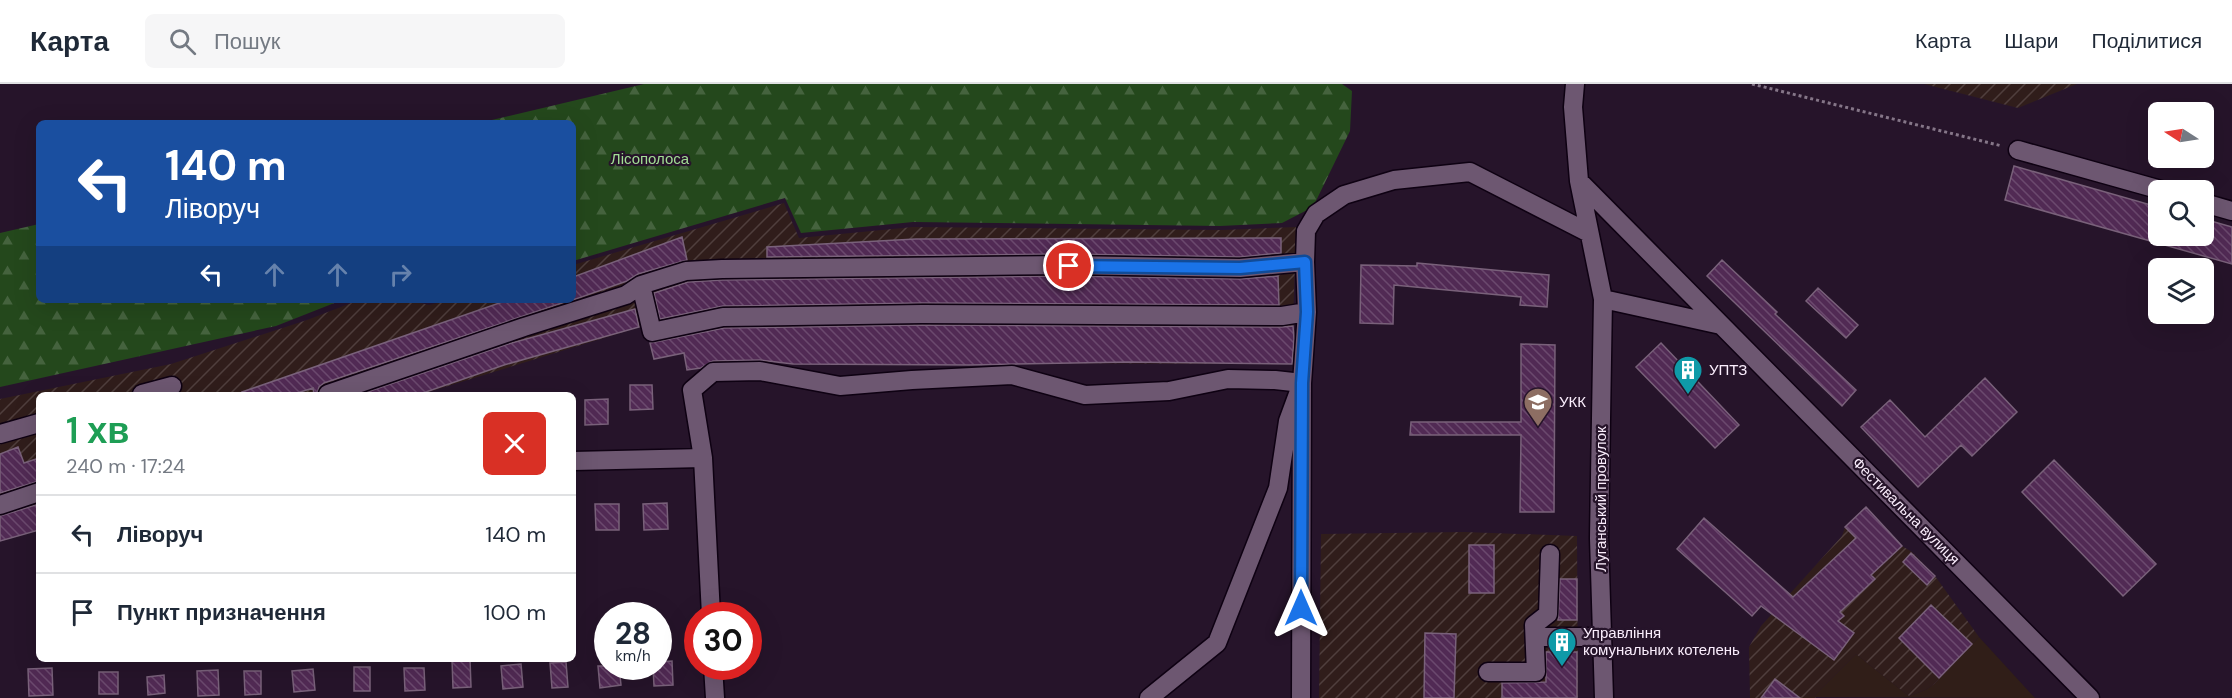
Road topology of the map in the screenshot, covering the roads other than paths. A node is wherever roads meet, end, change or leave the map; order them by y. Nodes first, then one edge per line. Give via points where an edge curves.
1 (1575, 84) edge
2 (2018, 150) road end
3 (1579, 181) junction
4 (2148, 186) edge
5 (2214, 206) edge
6 (2232, 211) edge
7 (1589, 233) junction
8 (1305, 262) junction
9 (641, 285) junction
10 (1602, 299) junction
11 (1307, 312) junction
12 (1722, 325) junction
13 (1302, 383) junction
14 (172, 386) dead end
15 (150, 392) edge
16 (334, 392) edge
17 (36, 424) edge
18 (0, 434) edge
19 (703, 458) junction
20 (576, 460) edge
21 (36, 493) edge
22 (0, 505) edge
23 (1550, 554) dead end
24 (710, 602) edge
25 (1535, 637) junction
26 (1602, 637) junction
27 (1488, 672) dead end
28 (714, 680) edge
29 (715, 698) edge
30 (1149, 698) edge
31 (1301, 698) edge
32 (1604, 698) edge
33 (2090, 698) edge

1 - 3 street
2 - 4 street
3 - 7 street
3 - 12 street, Фестивальна вулиця
5 - 6 street
7 - 8 street via 1470,172 1448,174 1394,180 1344,195 1316,214 1306,231
7 - 10 street
8 - 9 street via 1240,268 722,268 686,271
8 - 11 street
9 - 11 street via 652,332 723,317 1281,316
9 - 16 street via 626,295
10 - 12 street
10 - 26 street, Луганський провулок
11 - 13 street
12 - 33 street, Фестивальна вулиця
13 - 19 street via 1228,379 1169,391 1084,395 1012,375 840,386 760,371 713,372 692,390
13 - 30 street via 1288,422 1278,488 1217,643
13 - 31 street
14 - 15 street
17 - 18 street
19 - 20 street
19 - 24 street
21 - 22 street
23 - 25 street via 1548,614 1534,625
25 - 26 street
25 - 27 street via 1536,672
26 - 32 street, Луганський провулок
28 - 29 street

